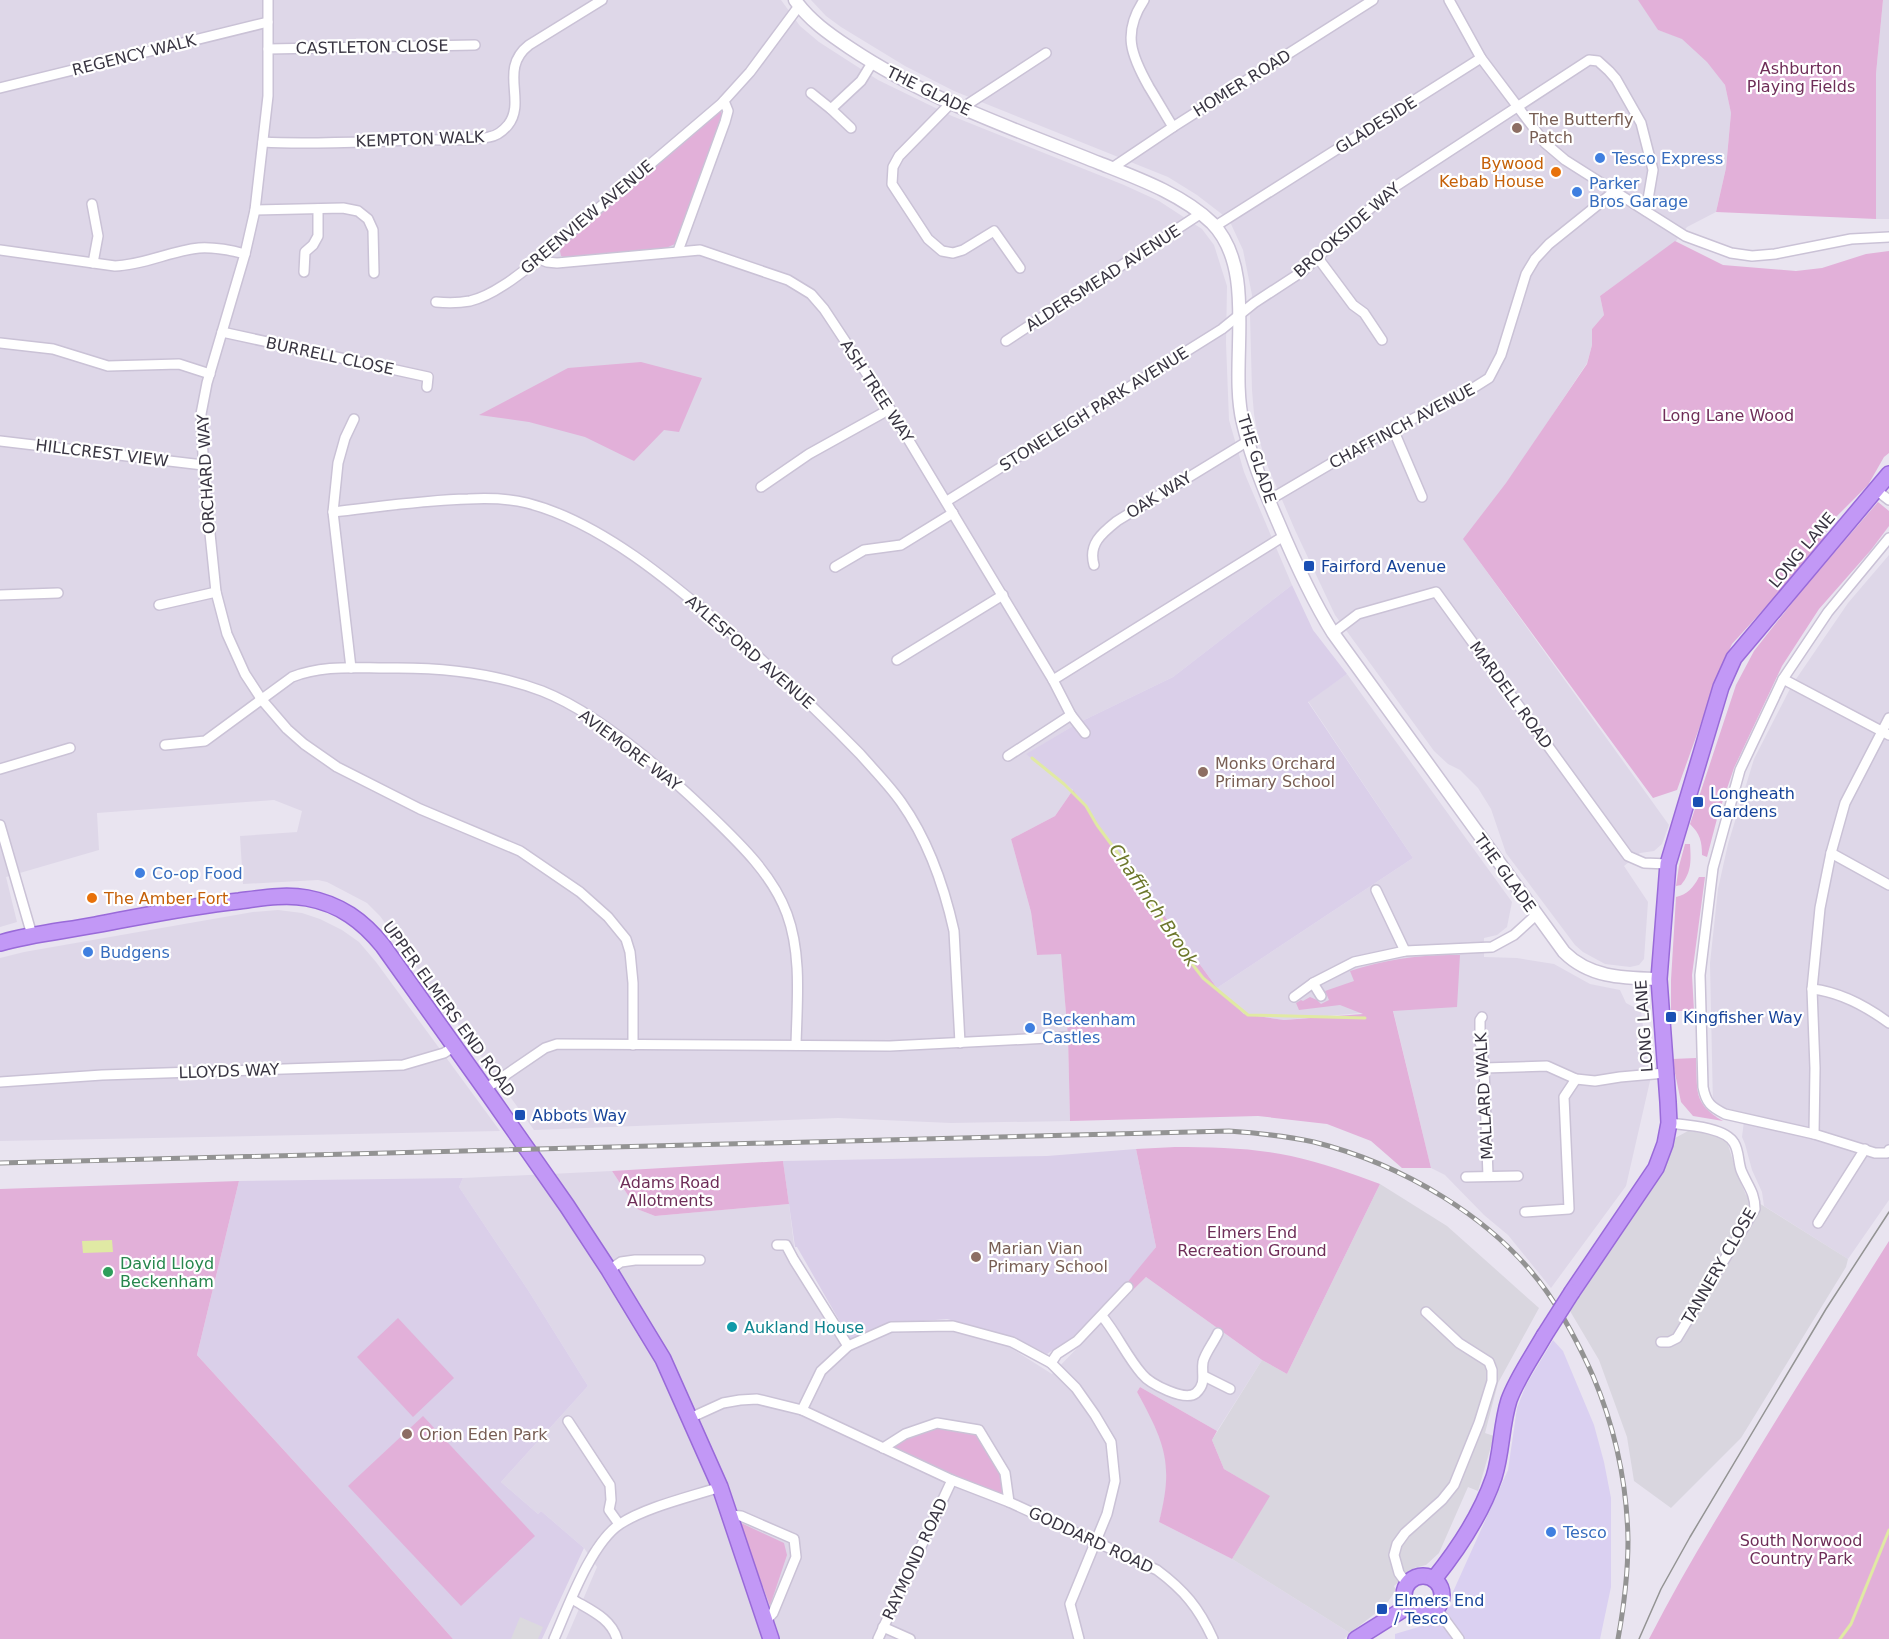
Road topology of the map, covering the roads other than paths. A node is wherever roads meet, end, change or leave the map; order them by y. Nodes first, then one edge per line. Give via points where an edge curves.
1 (268, 0) edge
2 (602, 0) edge
3 (1144, 0) edge
4 (1373, 0) edge
5 (1449, 0) edge
6 (797, 3) edge
7 (268, 22) junction
8 (475, 45) dead end
9 (268, 49) junction
10 (1046, 53) dead end
11 (1481, 58) junction
12 (872, 63) junction
13 (0, 88) edge
14 (812, 93) dead end
15 (724, 101) junction
16 (957, 106) junction
17 (1517, 107) junction
18 (831, 109) junction
19 (1173, 127) junction
20 (851, 128) dead end
21 (263, 142) junction
22 (1112, 168) junction
23 (1615, 191) junction
24 (92, 204) dead end
25 (318, 209) junction
26 (255, 210) junction
27 (1646, 211) junction
28 (1200, 214) junction
29 (1215, 227) junction
30 (1889, 237) edge
31 (0, 250) edge
32 (678, 251) junction
33 (245, 254) junction
34 (1318, 258) junction
35 (539, 259) junction
36 (93, 263) junction
37 (1020, 268) dead end
38 (304, 272) dead end
39 (374, 273) dead end
40 (436, 302) dead end
41 (1239, 315) junction
42 (222, 332) junction
43 (1382, 340) dead end
44 (1006, 341) dead end
45 (0, 343) edge
46 (210, 374) junction
47 (427, 387) dead end
48 (890, 409) junction
49 (354, 419) dead end
50 (1393, 429) junction
51 (0, 441) edge
52 (1248, 441) junction
53 (203, 465) junction
54 (1889, 474) edge
55 (761, 487) dead end
56 (1876, 490) junction
57 (1422, 497) dead end
58 (1269, 500) junction
59 (1889, 500) edge
60 (947, 501) junction
61 (333, 512) junction
62 (953, 513) junction
63 (1284, 536) junction
64 (1889, 538) edge
65 (1094, 565) dead end
66 (835, 567) dead end
67 (216, 592) junction
68 (58, 593) dead end
69 (0, 595) edge
70 (1003, 595) junction
71 (159, 605) dead end
72 (1333, 633) junction
73 (897, 660) dead end
74 (351, 668) junction
75 (1782, 679) junction
76 (1053, 680) junction
77 (262, 700) junction
78 (1071, 715) junction
79 (1889, 718) edge
80 (1885, 733) edge
81 (1085, 734) dead end
82 (165, 746) dead end
83 (70, 748) dead end
84 (1008, 756) dead end
85 (0, 769) edge
86 (0, 825) edge
87 (1831, 853) junction
88 (1668, 864) junction
89 (1889, 885) edge
90 (1376, 890) dead end
91 (1536, 915) junction
92 (32, 935) junction
93 (0, 943) edge
94 (1405, 951) junction
95 (1659, 979) junction
96 (1313, 984) junction
97 (1812, 989) junction
98 (1321, 996) dead end
99 (1294, 997) dead end
100 (1482, 1017) dead end
101 (1889, 1023) edge
102 (1068, 1037) dead end
103 (960, 1043) junction
104 (633, 1045) junction
105 (796, 1045) junction
106 (455, 1046) junction
107 (1484, 1068) junction
108 (1665, 1073) junction
109 (1576, 1079) junction
110 (0, 1082) edge
111 (485, 1089) junction
112 (1669, 1123) junction
113 (1814, 1134) junction
114 (1865, 1149) junction
115 (1889, 1150) edge
116 (1488, 1176) junction
117 (1518, 1176) dead end
118 (1466, 1177) dead end
119 (1525, 1212) dead end
120 (1818, 1223) dead end
121 (777, 1245) dead end
122 (700, 1260) dead end
123 (609, 1269) junction
124 (1128, 1287) dead end
125 (1426, 1312) dead end
126 (1102, 1316) junction
127 (1218, 1333) dead end
128 (1661, 1342) dead end
129 (848, 1346) junction
130 (1051, 1363) junction
131 (1204, 1376) junction
132 (1230, 1389) dead end
133 (802, 1410) junction
134 (690, 1418) junction
135 (567, 1421) dead end
136 (883, 1448) junction
137 (952, 1480) junction
138 (720, 1487) junction
139 (1009, 1502) junction
140 (730, 1515) junction
141 (619, 1524) junction
142 (1095, 1542) junction
143 (1434, 1579) junction
144 (1407, 1584) junction
145 (572, 1599) junction
146 (1407, 1607) junction
147 (1437, 1609) junction
148 (765, 1622) junction
149 (883, 1627) junction
150 (554, 1639) edge
151 (617, 1639) edge
152 (771, 1639) edge
153 (878, 1639) edge
154 (910, 1639) edge
155 (1078, 1639) edge
156 (1213, 1639) edge
157 (1356, 1639) edge
158 (1459, 1639) edge

1 - 7 street, ORCHARD WAY
2 - 21 street, KEMPTON WALK via 520,53 513,71 513,117 496,135
3 - 19 street via 1131,31 1131,50
4 - 19 street, HOMER ROAD
5 - 11 street
6 - 12 street, THE GLADE via 823,30
6 - 15 street, GREENVIEW AVENUE via 745,78
7 - 9 street, ORCHARD WAY
7 - 13 street, REGENCY WALK
8 - 9 street, CASTLETON CLOSE
9 - 21 street, ORCHARD WAY
10 - 16 street
11 - 17 street
11 - 29 street, GLADESIDE
12 - 16 street, THE GLADE
12 - 18 street via 861,81
14 - 18 street
15 - 32 street via 728,111 725,122
15 - 35 street, GREENVIEW AVENUE
16 - 22 street, THE GLADE
16 - 37 street via 896,160 893,187 939,249 958,252 994,231
17 - 23 street via 1557,154
17 - 27 street, BROOKSIDE WAY via 1589,60 1604,65 1641,123 1653,170
17 - 34 street, BROOKSIDE WAY via 1389,190
18 - 20 street
19 - 22 street, HOMER ROAD
21 - 26 street, ORCHARD WAY
22 - 28 street, THE GLADE
23 - 27 street
23 - 50 street, CHAFFINCH AVENUE via 1534,259 1501,356 1489,378
24 - 36 street via 98,236
25 - 26 street
25 - 38 street via 318,236 304,252
25 - 39 street via 351,209 368,219 374,236
26 - 33 street, ORCHARD WAY
27 - 30 street via 1693,240 1745,256
28 - 29 street, THE GLADE
28 - 44 street, ALDERSMEAD AVENUE
29 - 41 street, THE GLADE via 1235,271
31 - 36 street
32 - 35 street, ASH TREE WAY via 557,263
32 - 48 street, ASH TREE WAY via 706,251 806,290 824,309
33 - 36 street via 197,249 130,265
33 - 42 street, ORCHARD WAY
34 - 41 street, BROOKSIDE WAY
34 - 43 street
35 - 40 street, GREENVIEW AVENUE via 479,298
41 - 52 street, THE GLADE via 1240,400
41 - 60 street, STONELEIGH PARK AVENUE
42 - 46 street, ORCHARD WAY
42 - 47 street, BURRELL CLOSE via 428,377
45 - 46 street via 53,349 108,366 179,364
46 - 53 street, ORCHARD WAY via 201,414
48 - 55 street via 809,453
48 - 60 street, ASH TREE WAY
49 - 61 street via 338,463
50 - 57 street
50 - 58 street, CHAFFINCH AVENUE
51 - 53 street, HILLCREST VIEW
52 - 58 street, THE GLADE
52 - 65 street, OAK WAY via 1117,521 1100,535 1092,553
53 - 67 street, ORCHARD WAY
54 - 56 main road, LONG LANE
56 - 59 street
56 - 88 main road, LONG LANE via 1734,658 1721,687
58 - 63 street, THE GLADE
60 - 62 street, ASH TREE WAY
61 - 74 street
61 - 103 street, AYLESFORD AVENUE via 452,499 529,503 593,531 692,599 805,697 881,778 915,824 931,858 952,923
62 - 66 street via 901,545 864,550
62 - 70 street, ASH TREE WAY
63 - 72 street, THE GLADE via 1314,603
63 - 76 street
64 - 75 street via 1828,612
67 - 71 street
67 - 77 street, ORCHARD WAY via 235,654
68 - 69 street
70 - 73 street
70 - 76 street, ASH TREE WAY
72 - 88 street, MARDELL ROAD via 1358,614 1436,592 1628,856 1644,863
72 - 91 street, THE GLADE
74 - 77 street, AVIEMORE WAY via 306,672
74 - 105 street, AVIEMORE WAY via 442,669 531,687 585,714 643,756 729,833 777,893 787,913 797,967
75 - 80 street
75 - 113 street via 1740,770 1713,868 1700,975 1703,1087 1705,1100 1725,1114
76 - 78 street, ASH TREE WAY
77 - 82 street, AVIEMORE WAY via 205,741
77 - 104 street, ORCHARD WAY via 292,734 328,761 420,809 513,847 588,899 628,945 632,961
78 - 81 street, ASH TREE WAY
78 - 84 street
79 - 80 street
80 - 87 street via 1845,803
83 - 85 street
86 - 92 street
87 - 89 street
87 - 97 street via 1820,910
88 - 95 main road, LONG LANE
90 - 94 street
91 - 94 street via 1514,935 1492,947
91 - 95 street, THE GLADE via 1564,952 1581,966 1601,974
92 - 93 main road, UPPER ELMERS END ROAD
92 - 106 main road, UPPER ELMERS END ROAD via 230,902 284,896 314,900 342,909 365,925
94 - 96 street via 1354,962
95 - 108 main road, LONG LANE
96 - 98 street
96 - 99 street
97 - 101 street via 1829,991 1873,1011
97 - 113 street
100 - 107 street, MALLARD WALK via 1480,1043
102 - 103 street
103 - 105 street
104 - 105 street
104 - 111 street via 551,1046
106 - 110 street, LLOYDS WAY via 403,1065
106 - 111 main road, UPPER ELMERS END ROAD
107 - 109 street via 1547,1066
107 - 116 street, MALLARD WALK
108 - 109 street via 1595,1081
108 - 112 main road, LONG LANE
109 - 119 street via 1564,1097 1569,1209
111 - 123 main road, UPPER ELMERS END ROAD
112 - 128 street, TANNERY CLOSE via 1700,1127 1725,1134 1734,1141 1741,1169 1755,1197 1755,1209 1677,1338
112 - 143 main road, LONG LANE, bridge via 1656,1168 1523,1371 1509,1400 1494,1476 1482,1506 1456,1552
113 - 114 street
114 - 115 street via 1882,1153
114 - 120 street
116 - 117 street, MALLARD WALK
116 - 118 street, MALLARD WALK
121 - 129 street via 786,1245
122 - 123 street via 635,1260
123 - 134 main road, UPPER ELMERS END ROAD via 663,1359
124 - 126 street
125 - 144 street via 1489,1362 1492,1381 1454,1485 1396,1544 1394,1555
126 - 130 street
126 - 131 street via 1143,1376 1186,1396 1195,1394 1204,1383
127 - 131 street via 1203,1362
129 - 130 street via 891,1327 953,1326 1012,1342
129 - 133 street via 821,1371
130 - 142 street via 1076,1388 1111,1442 1115,1480
131 - 132 street
133 - 134 street, GODDARD ROAD via 757,1399 740,1400
133 - 136 street, GODDARD ROAD
134 - 138 main road, UPPER ELMERS END ROAD
135 - 141 street via 610,1485 609,1510
136 - 137 street, GODDARD ROAD
136 - 139 street, GODDARD ROAD via 905,1434 937,1423 979,1430 1005,1473
137 - 139 street, GODDARD ROAD
137 - 149 street, RAYMOND ROAD
138 - 140 main road, UPPER ELMERS END ROAD
138 - 141 street
139 - 142 street, GODDARD ROAD
140 - 148 main road, UPPER ELMERS END ROAD
140 - 148 street via 794,1539 796,1557 773,1613
141 - 145 street via 595,1550
142 - 155 street via 1070,1604
142 - 156 street, GODDARD ROAD via 1157,1570 1176,1585 1202,1616
143 - 144 main road via 1421,1576
143 - 147 main road via 1443,1592
144 - 146 main road via 1403,1596
145 - 150 street
145 - 151 street via 608,1622
146 - 147 main road via 1422,1615
146 - 157 main road
147 - 158 street
148 - 152 main road, UPPER ELMERS END ROAD
149 - 153 street, RAYMOND ROAD
149 - 154 street

